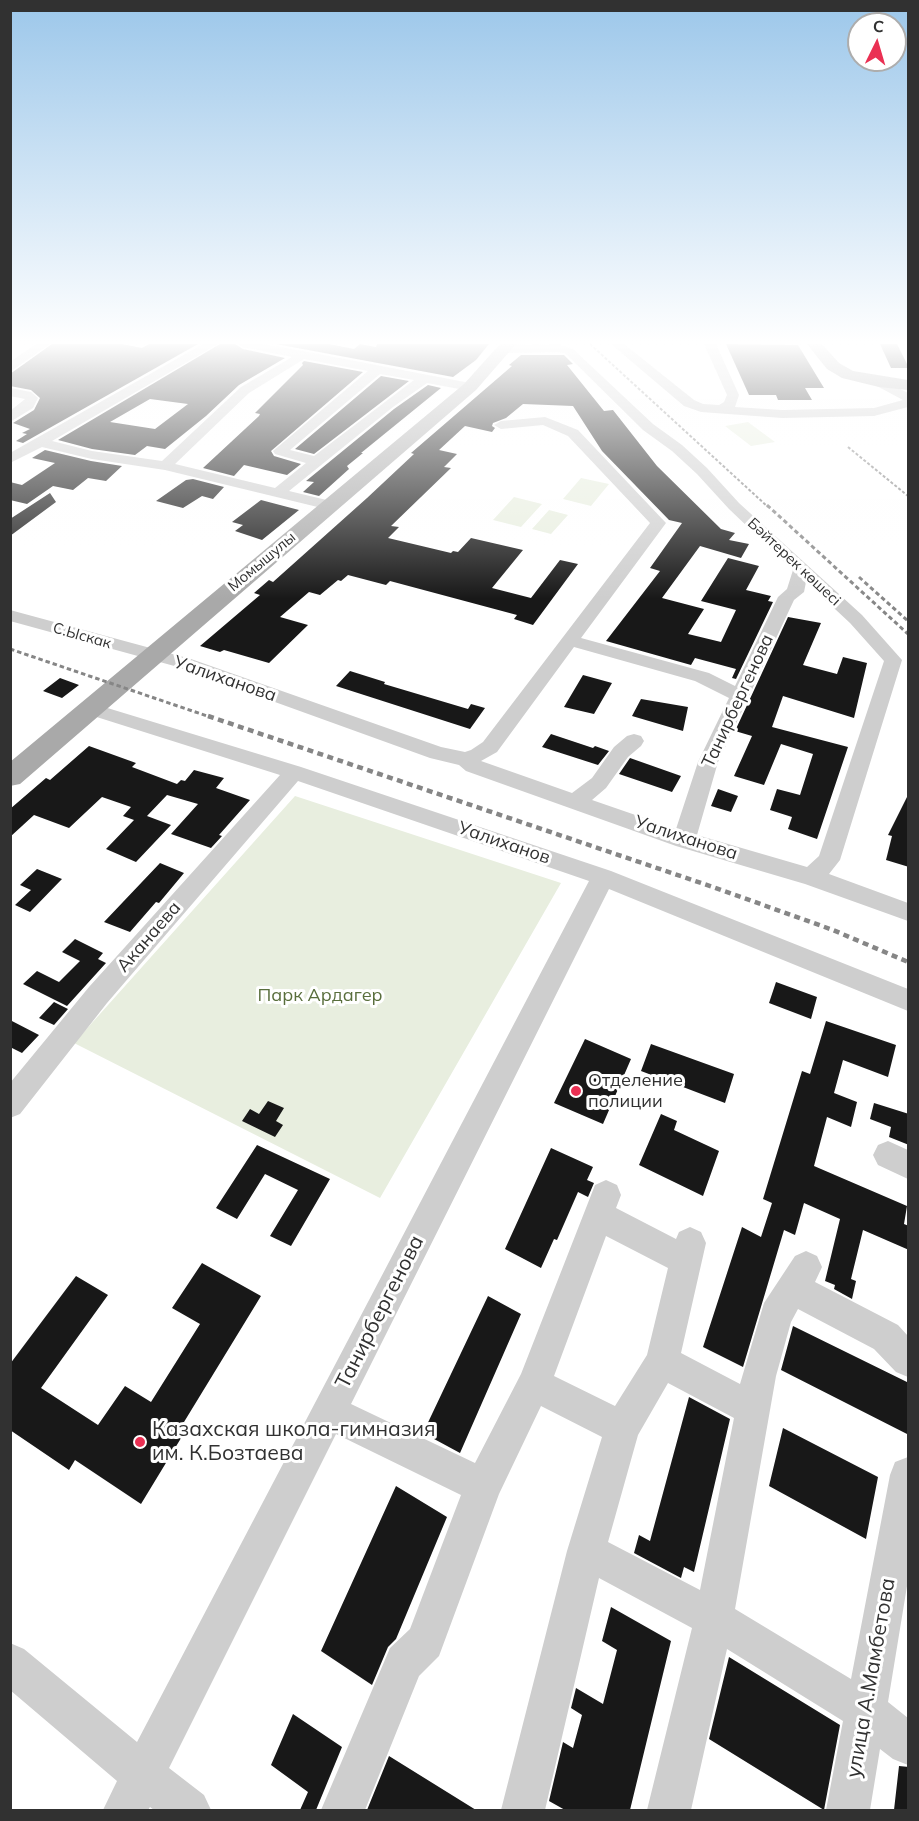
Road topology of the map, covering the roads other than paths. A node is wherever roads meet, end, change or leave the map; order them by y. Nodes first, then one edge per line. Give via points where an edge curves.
1 (62, 429) edge
2 (204, 429) edge
3 (306, 429) edge
4 (357, 429) edge
5 (420, 429) edge
6 (566, 429) edge
7 (651, 429) edge
8 (39, 442) junction
9 (17, 449) edge
10 (10, 459) edge
11 (315, 461) junction
12 (165, 466) junction
13 (276, 494) junction
14 (330, 505) junction
15 (802, 569) junction
16 (795, 592) junction
17 (10, 615) edge
18 (855, 619) junction
19 (572, 640) junction
20 (153, 656) junction
21 (893, 660) junction
22 (909, 672) edge
23 (739, 696) junction
24 (91, 709) junction
25 (634, 741) dead end
26 (466, 759) junction
27 (294, 772) junction
28 (10, 777) edge
29 (576, 801) junction
30 (684, 840) junction
31 (603, 877) junction
32 (811, 877) junction
33 (909, 912) edge
34 (909, 1000) edge
35 (10, 1105) edge
36 (909, 1360) edge
37 (662, 1361) junction
38 (534, 1384) junction
39 (754, 1410) junction
40 (329, 1412) junction
41 (622, 1428) junction
42 (909, 1475) edge
43 (483, 1486) junction
44 (586, 1551) junction
45 (714, 1618) junction
46 (10, 1663) edge
47 (864, 1710) junction
48 (909, 1744) edge
49 (134, 1793) edge
50 (189, 1810) edge
51 (343, 1810) edge
52 (523, 1810) edge
53 (669, 1810) edge
54 (848, 1810) edge

1 - 8 street
2 - 12 street
3 - 11 street via 280,451
4 - 11 street
5 - 14 main road, Момышулы
6 - 19 street via 658,523
7 - 15 street, Бәйтерек көшесі via 677,448
8 - 9 street
8 - 12 street
9 - 10 street
11 - 13 street
12 - 13 street
13 - 14 street
14 - 20 main road, Момышулы
15 - 16 street, Танирбергенова
15 - 18 street, Бәйтерек көшесі
16 - 18 street
16 - 23 street, Танирбергенова via 786,597
17 - 20 street, С.Ыскак
18 - 21 street, Бәйтерек көшесі
19 - 23 street via 702,677
19 - 26 street via 490,747
20 - 24 main road, Момышулы
20 - 26 street, Уалиханова via 184,663 436,753
21 - 22 street
21 - 32 street via 829,860
23 - 30 street, Танирбергенова via 708,762
24 - 27 street, Уалиханов
24 - 28 main road, Момышулы
25 - 29 street via 599,783
26 - 29 street, Уалиханова via 474,766
27 - 31 street, Уалиханов
27 - 35 street, Аканаева via 98,995
29 - 30 street, Уалиханова
30 - 32 street, Уалиханова
31 - 34 street, Уалиханов
31 - 40 street, Танирбергенова
32 - 33 street, Уалиханова
36 - 39 street via 886,1337 799,1278 776,1315
37 - 38 street via 688,1252 602,1205
37 - 39 street
37 - 41 street
38 - 41 street
38 - 43 street
39 - 45 street
40 - 43 street
40 - 49 street, Танирбергенова
41 - 44 street
42 - 47 street, улица А.Мамбетова
43 - 51 street via 425,1642 404,1662
44 - 45 street
44 - 52 street
45 - 47 street
45 - 53 street
46 - 49 street
47 - 48 street
47 - 54 street, улица А.Мамбетова
49 - 50 street

